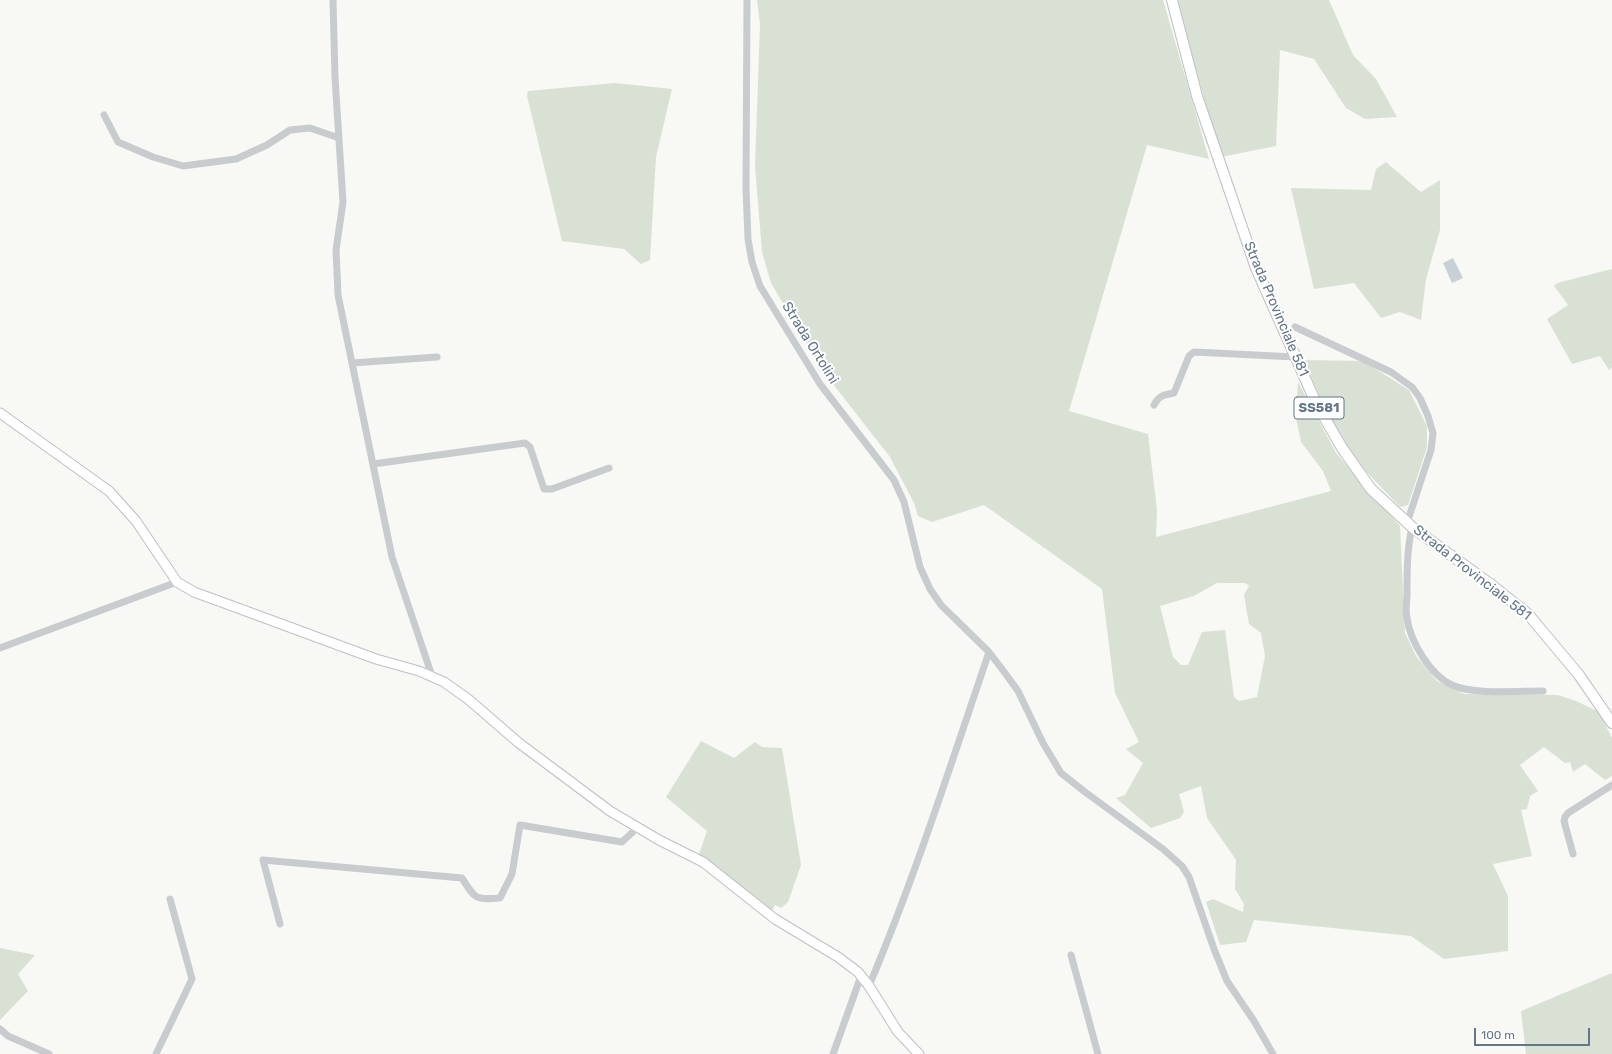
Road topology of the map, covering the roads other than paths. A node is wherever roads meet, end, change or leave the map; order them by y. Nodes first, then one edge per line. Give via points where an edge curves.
1 (333, 0) edge
2 (747, 0) edge
3 (1172, 0) edge
4 (104, 115) dead end
5 (339, 138) junction
6 (1295, 327) dead end
7 (437, 357) dead end
8 (1295, 357) junction
9 (352, 363) junction
10 (1154, 405) dead end
11 (0, 413) edge
12 (372, 464) junction
13 (609, 468) dead end
14 (1409, 525) junction
15 (177, 582) junction
16 (0, 648) edge
17 (989, 652) junction
18 (432, 676) junction
19 (1543, 691) dead end
20 (1612, 723) edge
21 (1612, 785) edge
22 (637, 828) junction
23 (1573, 854) dead end
24 (170, 899) dead end
25 (280, 924) dead end
26 (1071, 955) dead end
27 (861, 976) junction
28 (869, 986) junction
29 (0, 1029) edge
30 (49, 1054) edge
31 (156, 1054) edge
32 (833, 1054) edge
33 (919, 1054) edge
34 (1098, 1054) edge
35 (1273, 1054) edge

1 - 5 street
2 - 17 street, Strada Ortolini via 748,239 760,286 820,384 894,480 904,502 920,567 930,589 948,612
3 - 8 main road, Strada Provinciale 581 / SS581 via 1197,96 1253,260
4 - 5 street via 118,142 183,166 236,158 267,145 290,130 310,128
5 - 9 street via 343,202 336,250 338,295
6 - 14 street via 1391,372 1412,387 1420,398 1433,433 1431,450
7 - 9 street
8 - 10 street via 1194,352 1189,356 1174,393 1161,396
8 - 14 main road, Strada Provinciale 581 / SS581 via 1316,403 1342,448 1371,489
9 - 12 street
11 - 15 main road via 109,490 136,521
12 - 13 street via 525,443 530,447 544,489 552,490
12 - 18 street via 392,556
14 - 19 street via 1407,618 1426,662 1451,685 1468,690
14 - 20 main road, Strada Provinciale 581 / SS581 via 1528,614 1579,675
15 - 16 street
15 - 18 main road via 194,592 234,607 376,659
17 - 28 street via 922,850
17 - 35 street, Strada Ortolini via 1018,691 1060,773 1163,849 1190,877 1227,981
18 - 22 main road via 468,699 519,743
21 - 23 street via 1565,817
22 - 25 street via 622,842 520,825 512,874 500,898 482,899 473,896 462,878 263,860
22 - 27 main road via 703,862 775,919 838,957
24 - 31 street via 192,979
26 - 34 street
27 - 28 main road
27 - 32 street
28 - 33 main road via 898,1032
29 - 30 street via 8,1036

